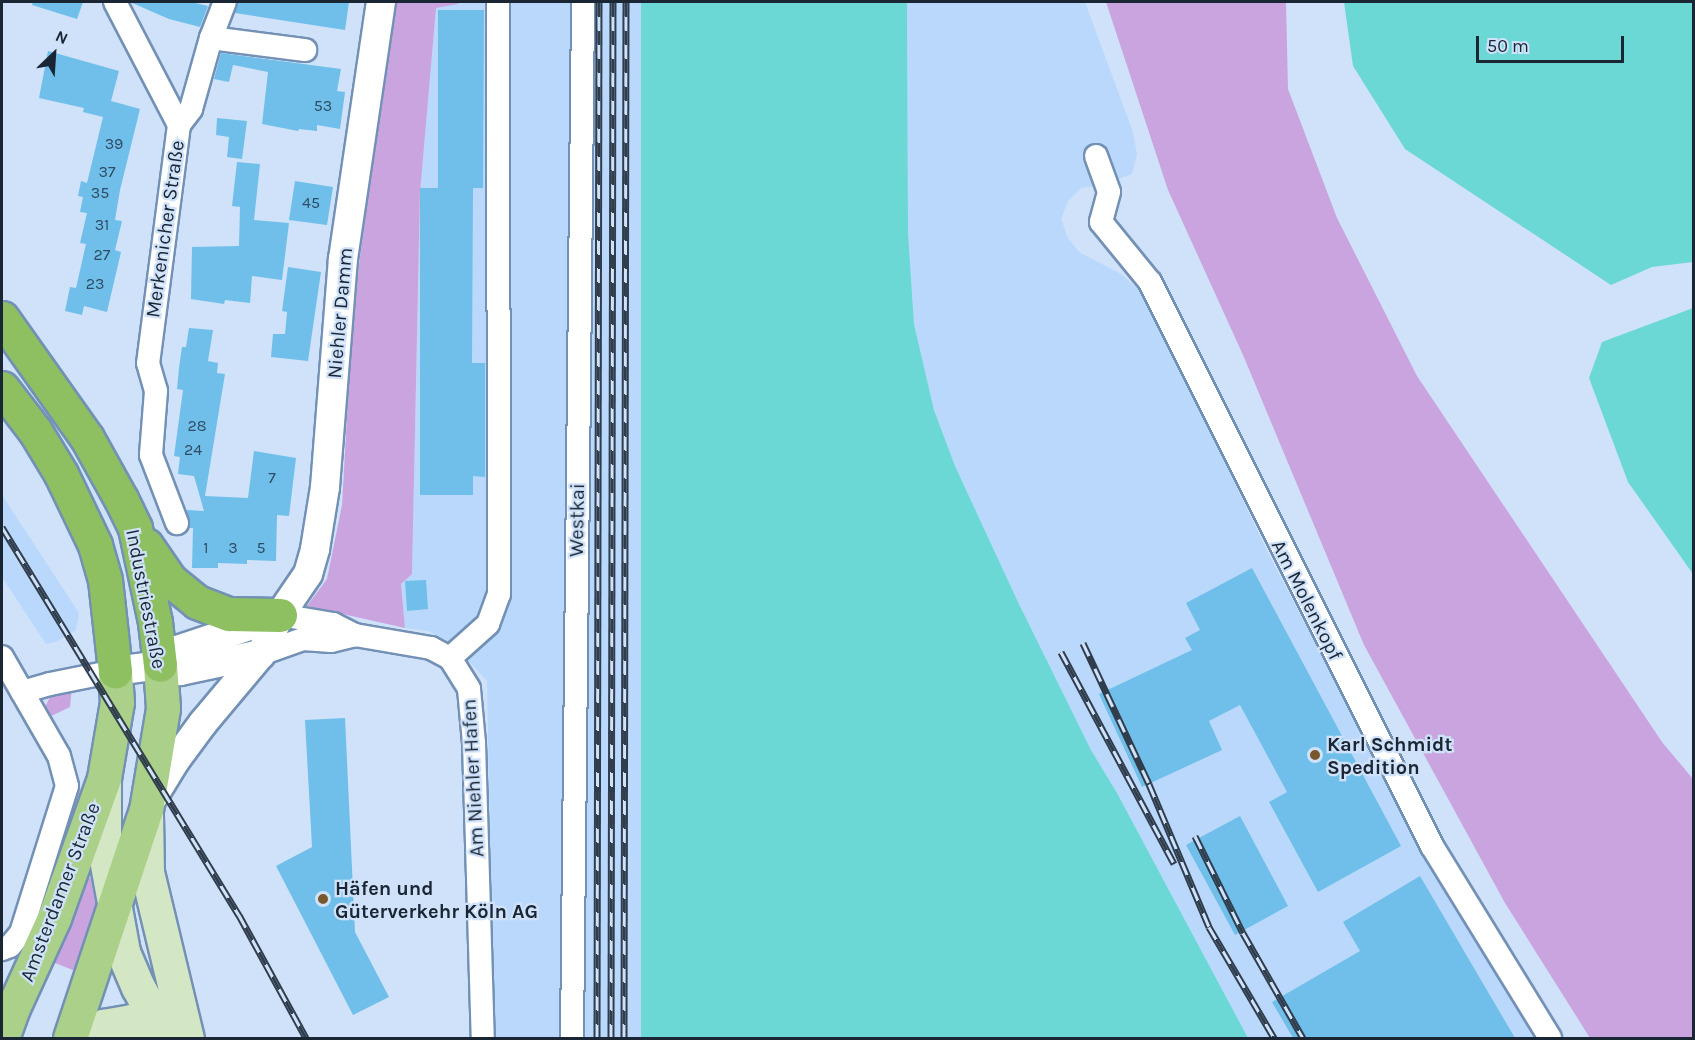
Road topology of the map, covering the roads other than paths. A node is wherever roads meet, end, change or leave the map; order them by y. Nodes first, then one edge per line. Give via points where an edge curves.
1 (115, 2) edge
2 (225, 2) edge
3 (381, 2) edge
4 (498, 2) edge
5 (582, 2) edge
6 (211, 38) junction
7 (304, 50) dead end
8 (179, 126) junction
9 (1096, 156) dead end
10 (2, 318) edge
11 (2, 388) edge
12 (177, 524) dead end
13 (135, 528) junction
14 (280, 615) junction
15 (355, 635) junction
16 (261, 654) junction
17 (2, 657) edge
18 (450, 658) junction
19 (160, 665) junction
20 (115, 671) junction
21 (22, 692) junction
22 (104, 778) junction
23 (146, 810) junction
24 (113, 906) junction
25 (2, 949) edge
26 (171, 1035) edge
27 (2, 1038) edge
28 (70, 1038) edge
29 (76, 1038) edge
30 (483, 1038) edge
31 (572, 1038) edge
32 (1550, 1038) edge

1 - 8 street, Merkenicher Straße
2 - 6 street
3 - 14 street, Niehler Damm via 344,259 331,433 315,549 308,574
4 - 18 street via 499,594 488,624
5 - 31 street, Westkai
6 - 7 street
6 - 8 street via 191,109
8 - 12 street, Merkenicher Straße via 148,363 156,391 151,455
9 - 32 street, Am Molenkopf via 1109,192 1101,222 1150,282 1432,846
10 - 13 highway, Industriestraße via 87,438
11 - 20 highway, Industriestraße via 62,474 95,545 105,580
13 - 14 highway via 170,580 197,602 229,614
13 - 19 highway, Industriestraße
14 - 15 street via 333,624
14 - 16 street, Niehler Damm
14 - 19 street via 177,650
15 - 16 street via 331,641 303,639
15 - 18 street via 408,642
16 - 19 street via 180,670
16 - 23 street, Niehler Damm via 203,723
17 - 21 street
18 - 30 street, Am Niehler Hafen via 469,690 473,732
19 - 20 street
19 - 23 main road, Industriestraße via 163,708
20 - 21 street
20 - 22 main road, Industriestraße via 117,702
21 - 25 street via 59,756 67,786 21,933
22 - 24 main road via 104,848
22 - 27 main road, Amsterdamer Straße via 54,918
23 - 24 main road
23 - 26 main road via 147,872
24 - 26 main road via 123,952
24 - 28 main road
26 - 29 main road via 131,1021 103,1026

